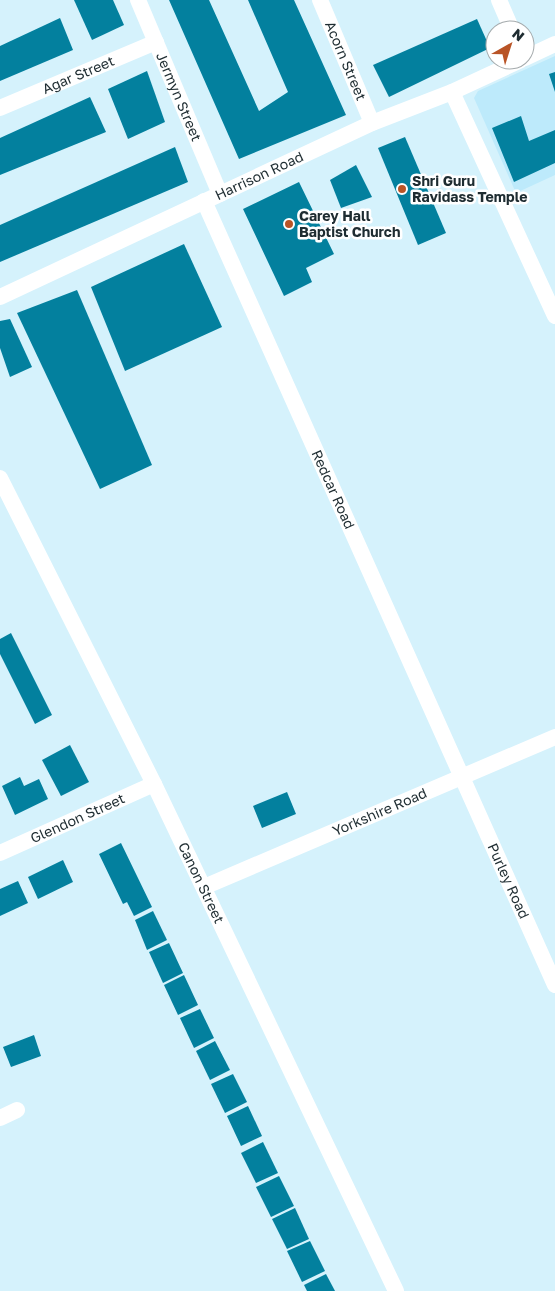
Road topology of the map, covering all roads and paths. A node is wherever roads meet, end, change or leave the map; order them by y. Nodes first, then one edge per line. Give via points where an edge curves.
1 (138, 0) edge
2 (320, 0) edge
3 (500, 0) edge
4 (508, 20) edge
5 (156, 42) junction
6 (555, 44) edge
7 (535, 53) edge
8 (499, 70) edge
9 (452, 92) junction
10 (0, 108) edge
11 (372, 123) junction
12 (220, 194) junction
13 (204, 201) junction
14 (0, 296) edge
15 (555, 316) edge
16 (0, 478) edge
17 (555, 737) edge
18 (463, 777) junction
19 (154, 784) junction
20 (0, 853) edge
21 (204, 887) junction
22 (555, 985) edge
23 (17, 1110) dead end
24 (0, 1118) edge
25 (396, 1291) edge

1 - 5 street, Jermyn Street
2 - 11 street, Acorn Street
3 - 4 street
5 - 10 street, Agar Street
5 - 12 street, Jermyn Street
6 - 7 street
8 - 9 street, Harrison Road
9 - 11 street, Harrison Road
9 - 15 street
11 - 12 street, Harrison Road
12 - 13 street, Harrison Road
13 - 14 street, Harrison Road
13 - 18 street, Redcar Road
16 - 19 street, Canon Street
17 - 18 street, Yorkshire Road
18 - 21 street, Yorkshire Road
18 - 22 street, Purley Road
19 - 20 street, Glendon Street
19 - 21 street, Canon Street
21 - 25 street, Canon Street
23 - 24 street

